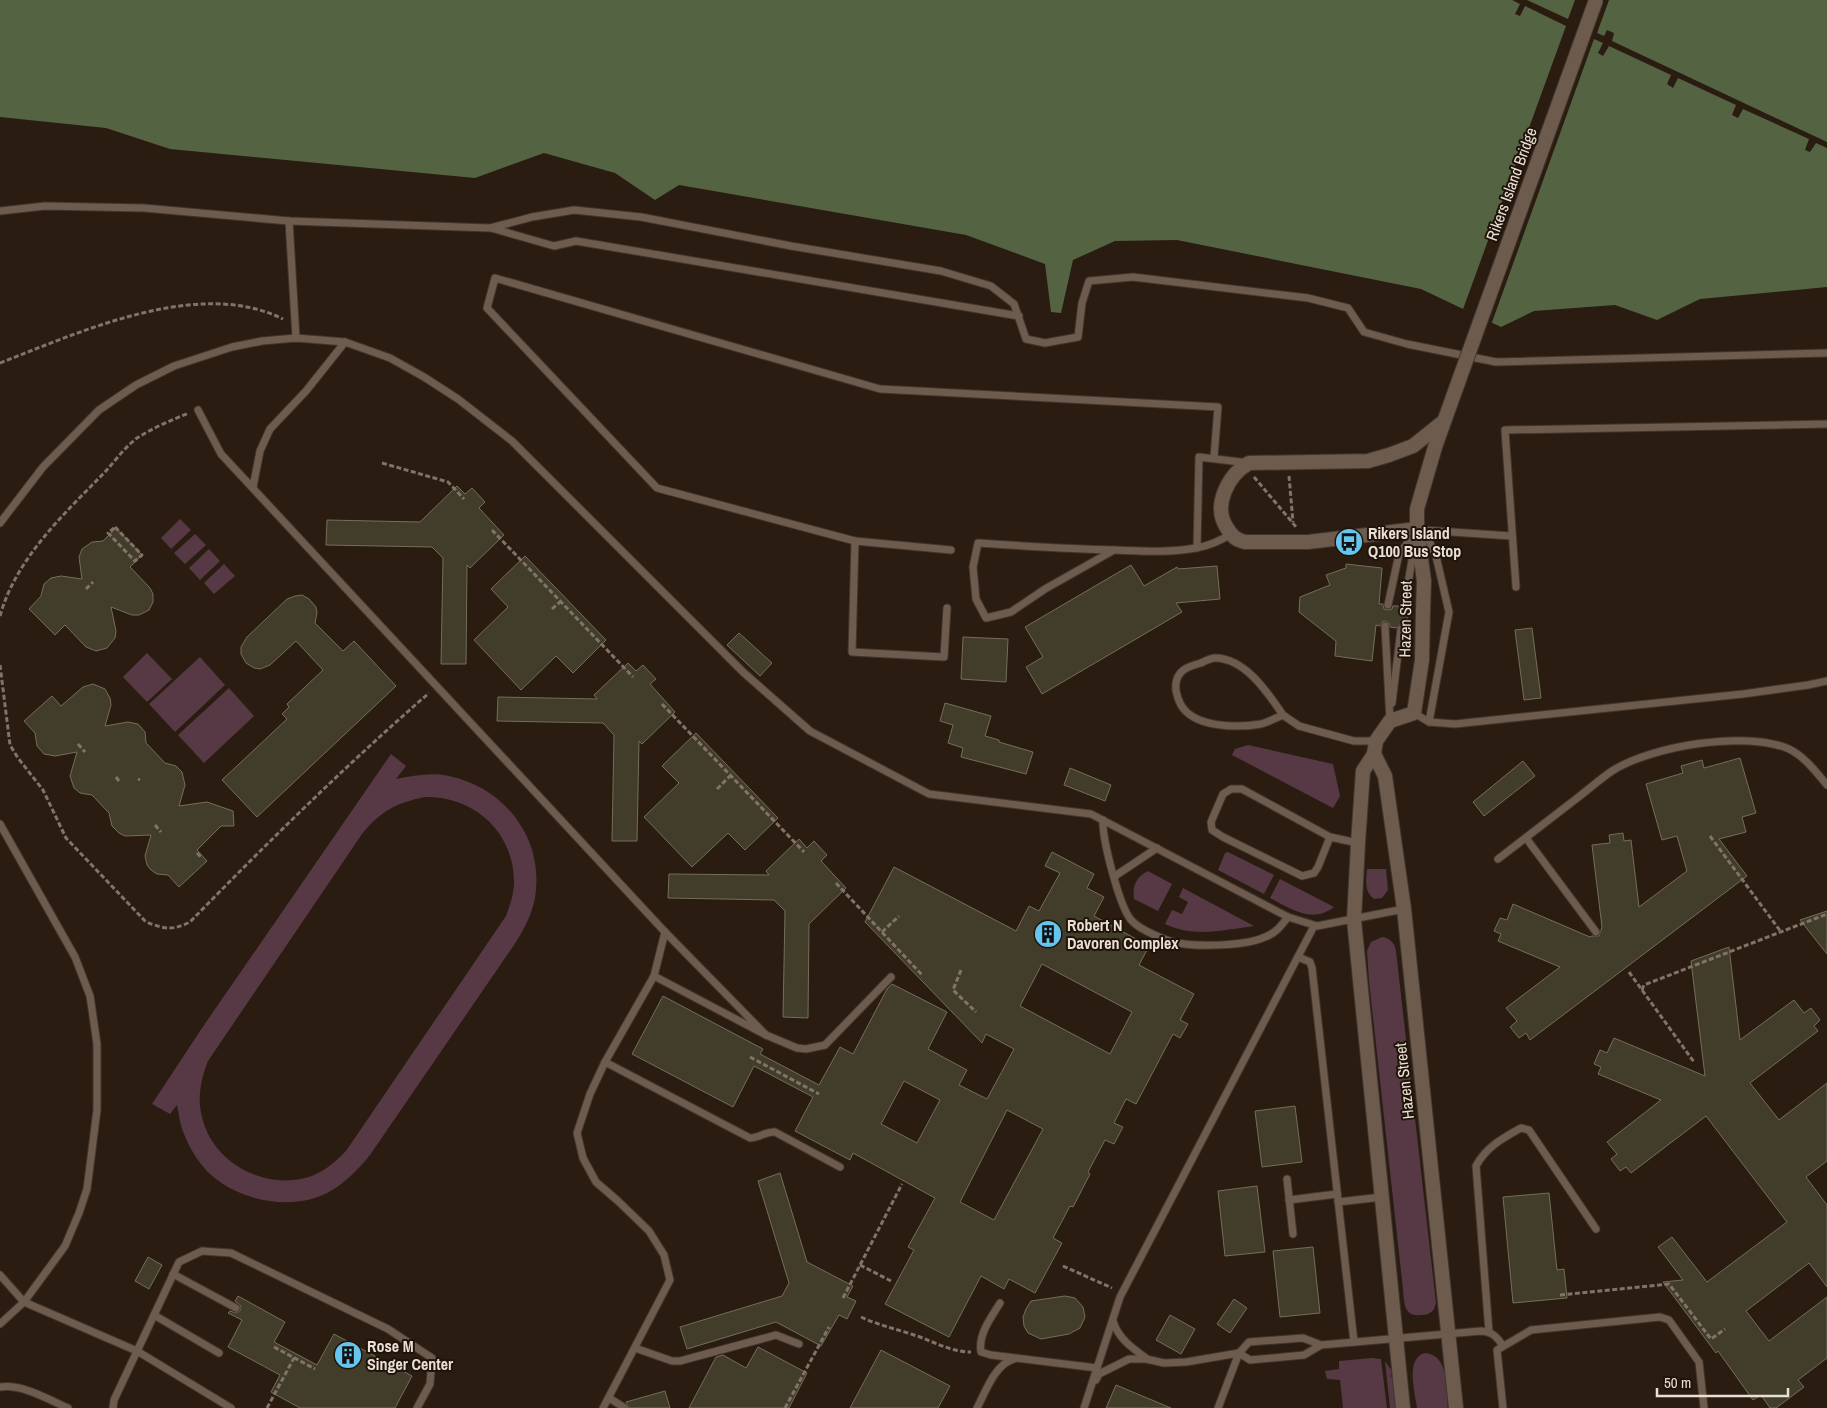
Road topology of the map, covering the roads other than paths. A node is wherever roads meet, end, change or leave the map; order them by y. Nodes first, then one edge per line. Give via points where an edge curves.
1 (1596, 0) edge
2 (0, 211) edge
3 (289, 221) junction
4 (490, 228) junction
5 (1019, 316) junction
6 (296, 338) junction
7 (344, 342) junction
8 (1827, 353) edge
9 (1459, 380) joint
10 (198, 410) road end
11 (1445, 420) junction
12 (1827, 424) edge
13 (1214, 457) junction
14 (1249, 463) junction
15 (253, 487) junction
16 (0, 523) edge
17 (1421, 530) junction
18 (1230, 534) junction
19 (1511, 536) junction
20 (856, 541) junction
21 (1197, 548) junction
22 (951, 550) dead end
23 (1114, 550) junction
24 (1516, 586) dead end
25 (1388, 605) dead end
26 (1404, 607) dead end
27 (947, 608) dead end
28 (1385, 626) dead end
29 (1401, 629) dead end
30 (1827, 681) edge
31 (1414, 713) junction
32 (1283, 715) junction
33 (1390, 721) junction
34 (1430, 722) junction
35 (1375, 747) junction
36 (1827, 785) edge
37 (1103, 820) junction
38 (0, 824) edge
39 (1330, 837) junction
40 (1526, 838) junction
41 (1358, 843) junction
42 (1157, 848) junction
43 (1498, 859) dead end
44 (1115, 876) junction
45 (1404, 909) junction
46 (1288, 917) junction
47 (1354, 920) junction
48 (1314, 926) junction
49 (665, 932) junction
50 (1596, 932) dead end
51 (1298, 957) junction
52 (654, 976) junction
53 (891, 977) dead end
54 (766, 1035) junction
55 (605, 1062) junction
56 (840, 1167) dead end
57 (1287, 1179) dead end
58 (1337, 1194) junction
59 (1382, 1198) junction
60 (1289, 1200) junction
61 (1338, 1202) junction
62 (1596, 1229) dead end
63 (1293, 1234) dead end
64 (173, 1274) junction
65 (0, 1275) edge
66 (24, 1302) junction
67 (1000, 1303) dead end
68 (236, 1308) dead end
69 (154, 1315) junction
70 (1112, 1320) junction
71 (0, 1324) edge
72 (1489, 1332) junction
73 (1448, 1334) junction
74 (1396, 1339) junction
75 (1354, 1342) junction
76 (799, 1344) dead end
77 (1321, 1345) junction
78 (1504, 1346) junction
79 (635, 1348) junction
80 (137, 1351) junction
81 (219, 1352) dead end
82 (1240, 1353) junction
83 (1017, 1358) junction
84 (1146, 1358) junction
85 (1098, 1368) junction
86 (0, 1387) edge
87 (1090, 1390) junction
88 (609, 1398) junction
89 (68, 1408) edge
90 (112, 1408) edge
91 (231, 1408) edge
92 (417, 1408) edge
93 (603, 1408) edge
94 (625, 1408) edge
95 (977, 1408) edge
96 (1084, 1408) edge
97 (1218, 1408) edge
98 (1404, 1408) edge
99 (1456, 1408) edge
100 (1503, 1408) edge
101 (1704, 1408) edge

1 - 9 street, Rikers Island Bridge, bridge
2 - 3 lane via 45,206 144,208
3 - 4 lane
3 - 6 lane
4 - 5 lane via 554,246 576,241
4 - 5 lane via 574,210 642,217 941,271 991,286 1014,304
5 - 8 lane via 1026,339 1044,343 1078,337 1082,302 1090,281 1133,277 1308,298 1348,308 1364,332 1496,362
6 - 7 lane
6 - 16 lane via 262,340 232,347 174,366 136,385 99,410 43,467
7 - 15 lane via 306,391 270,429 260,451
7 - 37 lane via 390,358 424,377 512,441 742,672 810,731 930,794 1091,814
9 - 11 street, Hazen Street
10 - 15 lane via 221,454
11 - 14 street via 1413,446 1368,460
11 - 17 street, Hazen Street via 1417,509
12 - 19 lane via 1505,430
13 - 14 lane
13 - 20 lane via 1218,407 880,389 495,278 487,308 657,488
13 - 21 lane via 1199,456
14 - 18 street via 1241,468 1223,496 1221,511
15 - 49 lane
17 - 18 street via 1308,542 1246,542 1238,541
17 - 19 lane
17 - 25 lane via 1399,554
17 - 26 lane via 1409,570
17 - 31 street, Hazen Street via 1424,611 1422,660
17 - 34 lane via 1436,556 1449,612
18 - 21 lane
19 - 24 lane
20 - 22 lane
20 - 27 lane via 852,652 944,657
21 - 23 lane via 1165,552
23 - 23 lane via 978,543 973,567 976,599 986,618 1011,612
28 - 33 lane
29 - 33 lane
30 - 34 lane via 1743,694 1455,724
31 - 33 street
31 - 34 lane
32 - 32 lane via 1262,724 1235,726 1202,722 1185,712 1176,697 1176,680 1185,668 1215,658 1238,664
32 - 35 lane via 1299,726
33 - 35 street, Hazen Street
35 - 41 street, Hazen Street via 1363,771
35 - 45 street, Hazen Street via 1385,776
36 - 40 lane via 1789,749 1726,740 1692,745 1642,758 1613,771
37 - 42 lane
37 - 44 lane via 1106,846
38 - 66 lane via 75,957 90,996 97,1044 97,1110 87,1189 65,1246
39 - 39 lane via 1242,789 1231,789 1223,794 1210,822 1212,830 1223,837 1302,876 1314,873 1318,868
39 - 41 lane
40 - 43 lane
40 - 50 lane
41 - 47 street, Hazen Street
42 - 44 lane
42 - 46 lane
44 - 46 lane via 1124,910 1132,922 1176,943 1200,945 1264,938 1278,930
45 - 47 lane
45 - 73 street, Hazen Street
46 - 48 lane
47 - 48 lane
47 - 59 street, Hazen Street
48 - 51 lane
49 - 52 lane
49 - 54 lane
51 - 58 lane via 1310,962 1312,968
51 - 70 lane via 1122,1292
52 - 54 lane
52 - 55 lane
53 - 54 lane via 825,1044 806,1050
55 - 56 lane via 750,1138 775,1132
55 - 79 lane via 577,1133 583,1158 596,1182 648,1231 664,1255 670,1280
57 - 60 lane
58 - 60 lane
58 - 61 lane
59 - 61 lane
59 - 74 street, Hazen Street
60 - 63 lane
61 - 75 lane
62 - 72 lane via 1529,1130 1521,1128 1482,1155 1476,1166
64 - 68 lane
64 - 69 lane
64 - 92 lane via 179,1262 202,1251 231,1253 388,1329 432,1358 430,1384
65 - 66 lane
66 - 71 lane
66 - 80 lane
67 - 83 lane via 982,1335 981,1352
69 - 80 lane
69 - 81 lane
70 - 84 lane via 1125,1341
70 - 85 lane
72 - 73 lane
72 - 78 lane
73 - 74 lane
73 - 99 street, Hazen Street
74 - 75 lane
74 - 98 street, Hazen Street
75 - 77 lane
76 - 79 lane via 776,1335 680,1361
77 - 82 lane via 1304,1355 1250,1360
77 - 82 lane via 1303,1338 1249,1342
78 - 100 lane via 1497,1350
78 - 101 lane via 1531,1330 1660,1317 1669,1320 1699,1362
79 - 88 lane
80 - 90 lane
80 - 91 lane
82 - 84 lane via 1186,1362
82 - 97 lane
83 - 85 lane
83 - 95 lane via 1006,1361 999,1368
84 - 87 lane via 1129,1359 1099,1374
85 - 87 lane
86 - 89 lane via 29,1391
87 - 96 lane
88 - 93 lane
88 - 94 lane

